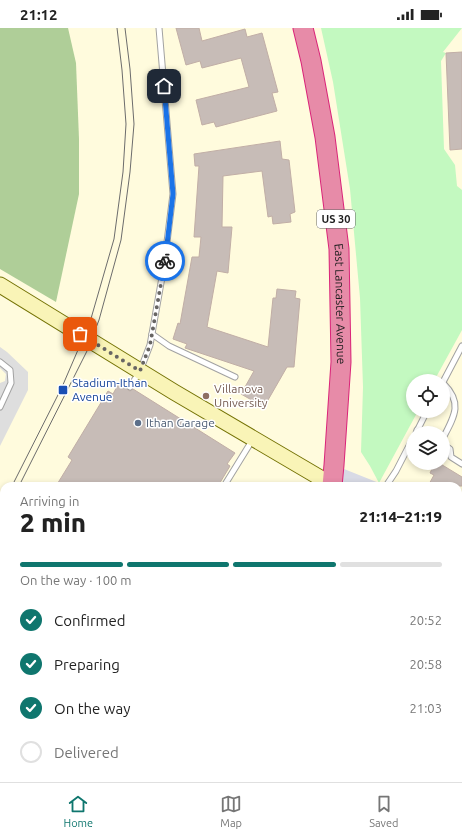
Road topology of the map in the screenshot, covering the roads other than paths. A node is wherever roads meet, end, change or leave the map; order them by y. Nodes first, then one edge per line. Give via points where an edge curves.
1 (159, 28) edge
2 (303, 28) edge
3 (0, 285) edge
4 (152, 334) junction
5 (462, 346) edge
6 (0, 362) edge
7 (140, 371) junction
8 (447, 374) edge
9 (235, 377) dead end
10 (130, 387) dead end
11 (450, 387) edge
12 (0, 407) edge
13 (450, 426) edge
14 (254, 439) junction
15 (450, 449) edge
16 (406, 452) edge
17 (462, 464) edge
18 (227, 482) edge
19 (326, 482) edge
20 (333, 482) edge
21 (389, 482) edge

1 - 4 lane via 173,194
2 - 20 highway, East Lancaster Avenue / US 30 via 325,137 339,249 341,362
3 - 7 street
4 - 7 lane
4 - 9 lane via 169,346
5 - 8 lane
6 - 12 lane via 10,370 11,383
7 - 10 lane
7 - 14 street
11 - 13 lane via 457,396 459,409
14 - 18 lane
14 - 19 street
15 - 17 lane via 452,457
16 - 21 lane

